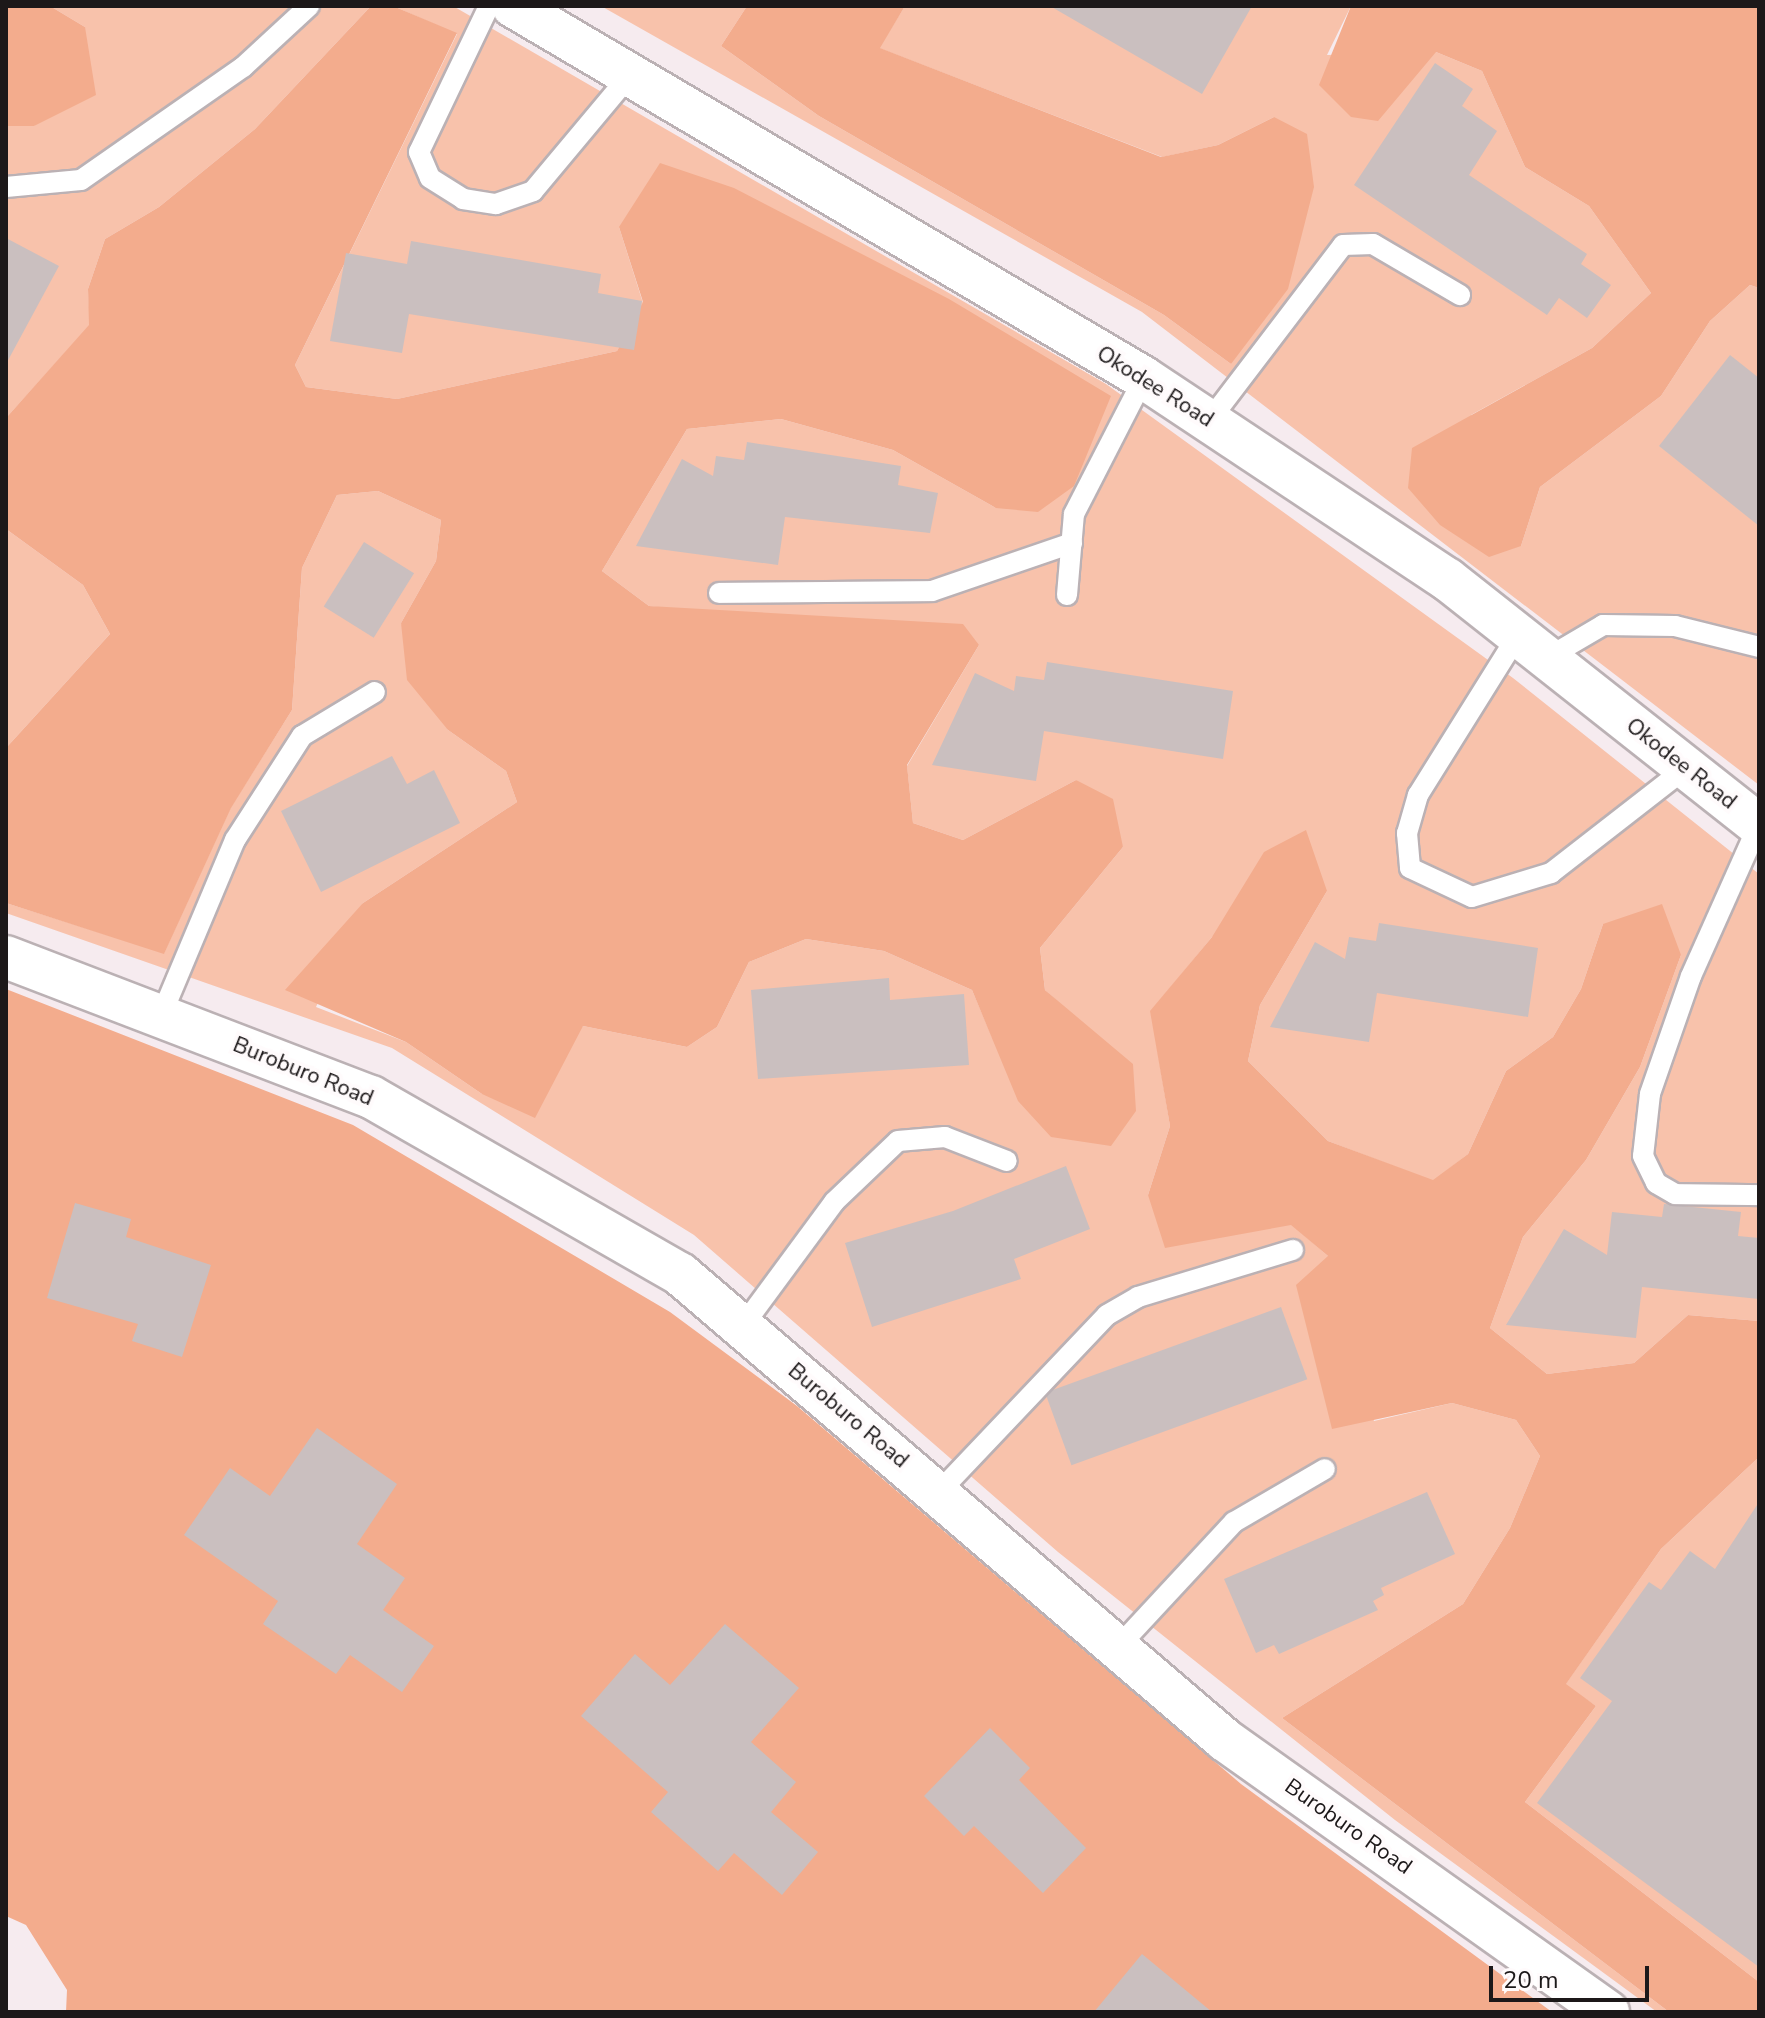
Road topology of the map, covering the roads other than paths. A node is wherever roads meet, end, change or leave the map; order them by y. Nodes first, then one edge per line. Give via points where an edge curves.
1 (309, 6) edge
2 (489, 6) edge
3 (513, 6) edge
4 (630, 75) junction
5 (6, 187) edge
6 (1460, 295) dead end
7 (1144, 378) junction
8 (1209, 421) junction
9 (1072, 543) junction
10 (719, 593) dead end
11 (1067, 595) dead end
12 (1532, 646) junction
13 (1759, 647) edge
14 (375, 692) dead end
15 (1686, 768) junction
16 (1759, 825) edge
17 (6, 957) edge
18 (161, 1016) junction
19 (1007, 1161) dead end
20 (1759, 1195) edge
21 (1293, 1250) dead end
22 (742, 1327) junction
23 (1325, 1469) dead end
24 (938, 1493) junction
25 (1117, 1648) junction
26 (1608, 2012) edge

1 - 5 lane via 243,67 81,180
2 - 4 lane via 419,152 430,178 463,199 496,204 533,191
3 - 4 street, Okodee Road
4 - 7 street, Okodee Road
6 - 8 lane via 1373,244 1343,245
7 - 8 street, Okodee Road
7 - 9 lane via 1074,514
8 - 12 street, Okodee Road via 1447,579
9 - 10 lane via 932,591
9 - 11 lane
12 - 13 lane via 1603,625 1675,626
12 - 15 street, Okodee Road
12 - 15 lane via 1418,795 1407,833 1410,868 1434,885 1472,897 1551,873
14 - 18 lane via 302,736 235,840
15 - 16 street, Okodee Road
16 - 20 lane via 1686,990 1650,1094 1643,1156 1656,1183 1675,1194
17 - 18 street, Buroburo Road
18 - 22 street, Buroburo Road via 371,1097 680,1274
19 - 22 lane via 945,1137 898,1141 834,1202
21 - 24 lane via 1138,1297 1107,1315
22 - 24 street, Buroburo Road
23 - 25 lane via 1234,1522
24 - 25 street, Buroburo Road
25 - 26 street, Buroburo Road via 1225,1740

